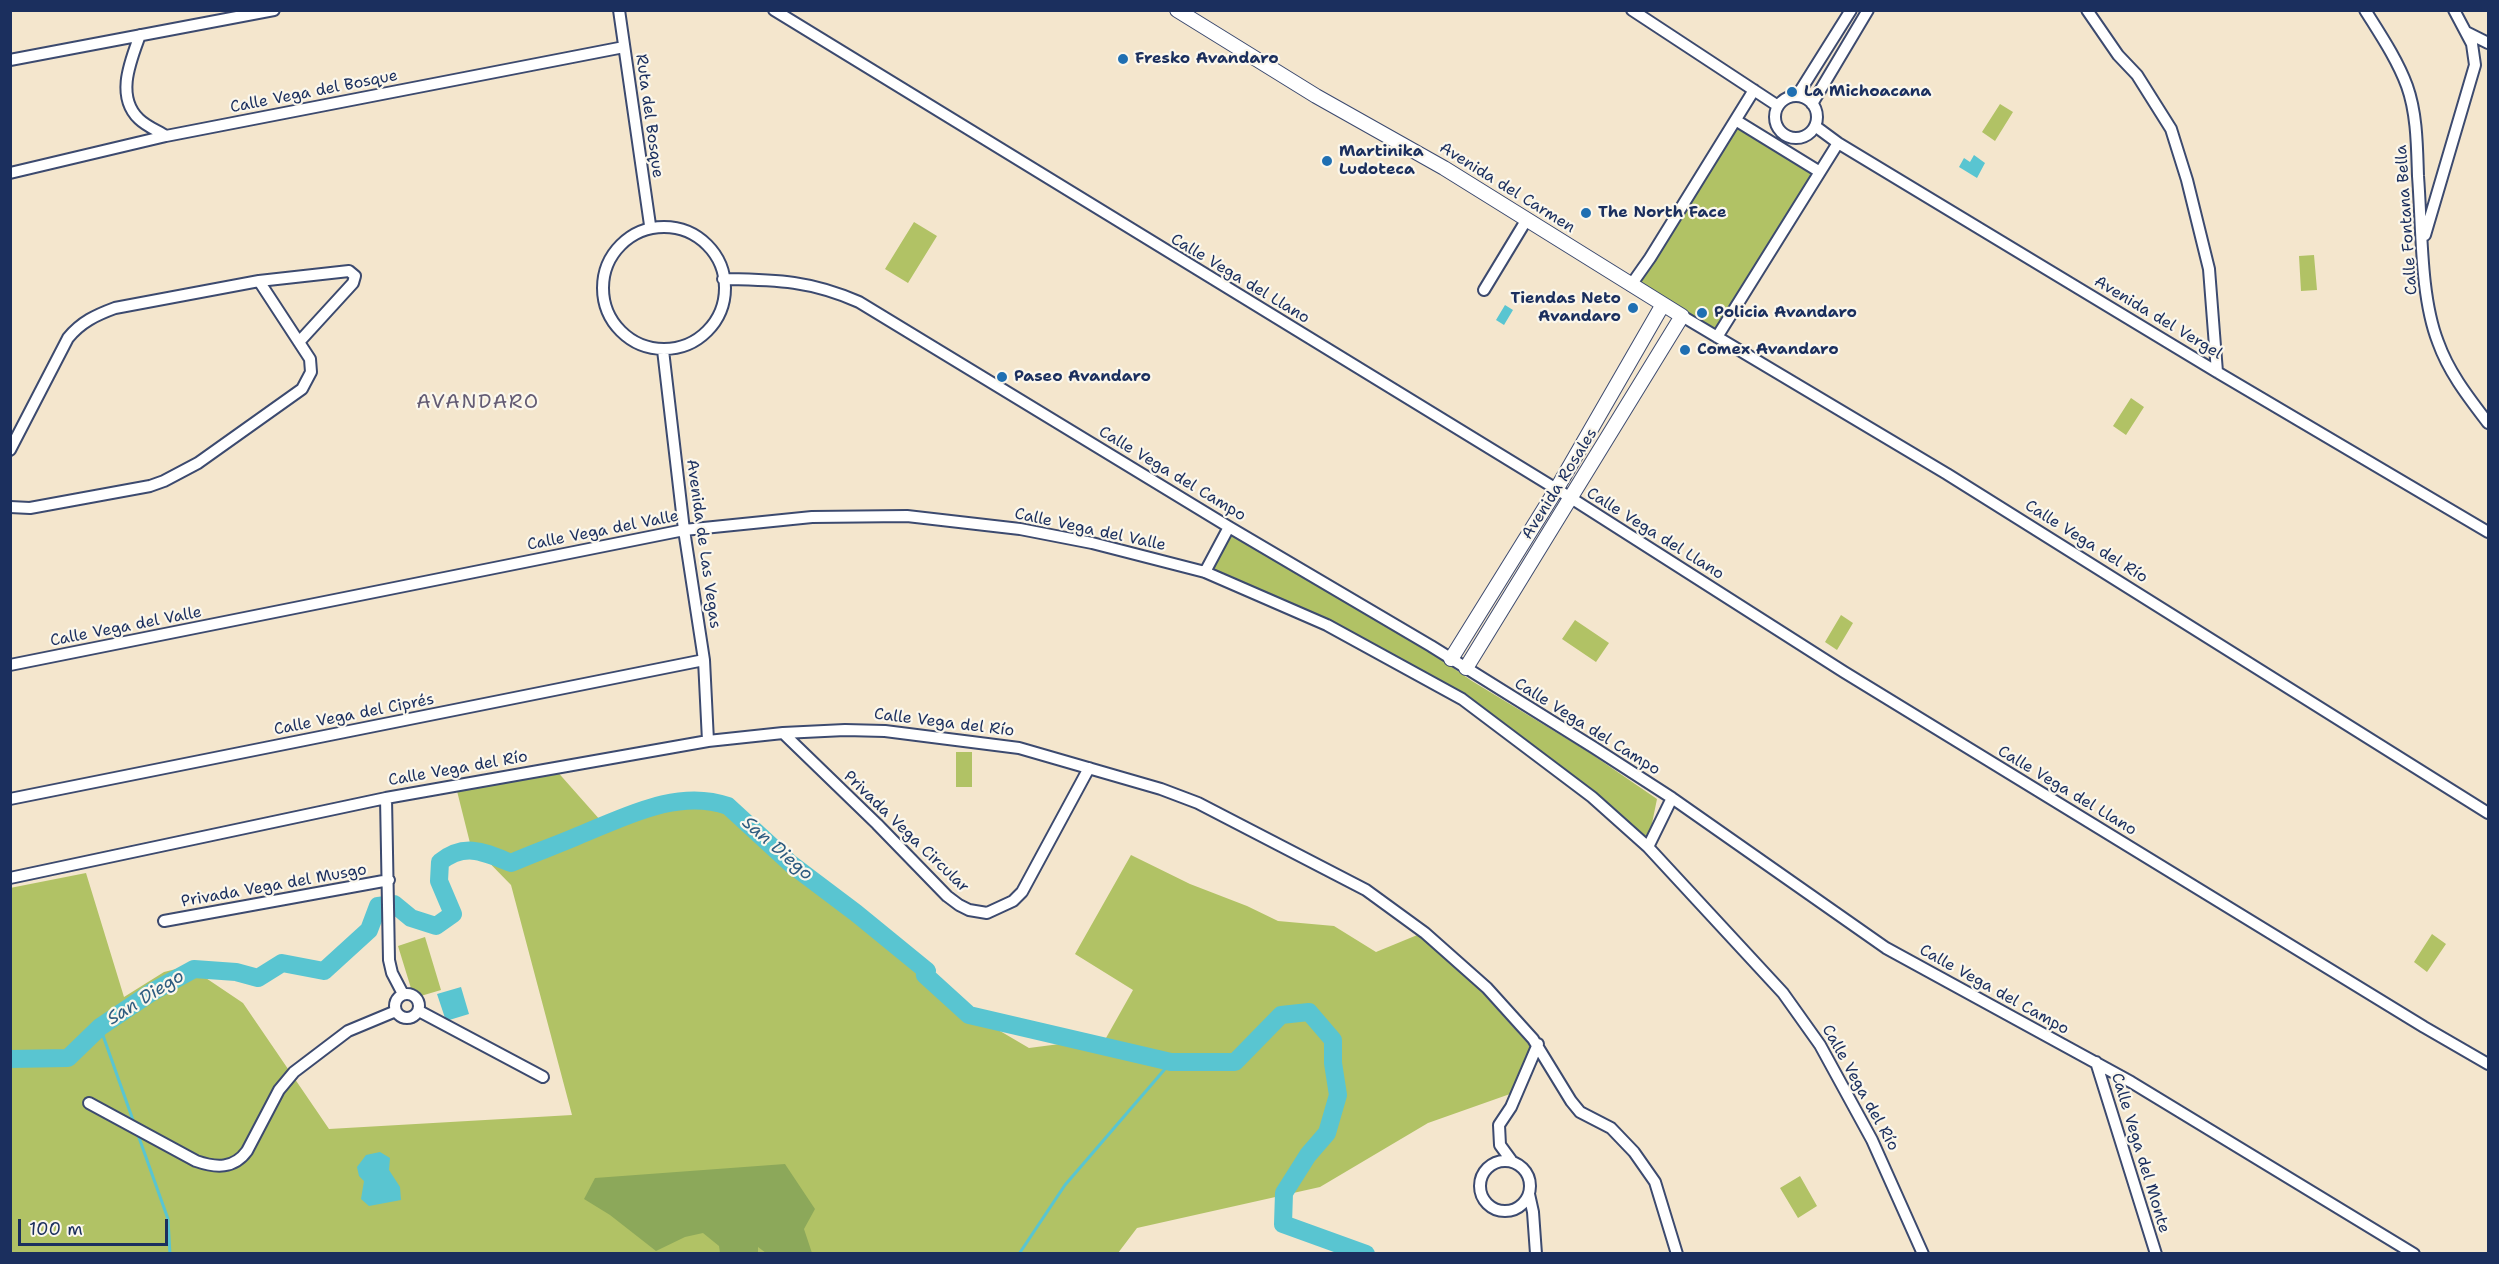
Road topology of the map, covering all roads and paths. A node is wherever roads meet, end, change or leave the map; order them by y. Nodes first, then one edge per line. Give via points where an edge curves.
1 (274, 10) edge
2 (619, 10) edge
3 (774, 10) edge
4 (1632, 10) edge
5 (1851, 10) edge
6 (1869, 10) edge
7 (2087, 10) edge
8 (2365, 10) edge
9 (2454, 10) edge
10 (1187, 13) edge
11 (1648, 15) edge
12 (2466, 32) junction
13 (140, 35) junction
14 (2488, 43) edge
15 (624, 47) junction
16 (10, 60) edge
17 (1754, 90) junction
18 (1797, 96) junction
19 (1812, 104) junction
20 (1778, 106) junction
21 (1737, 121) junction
22 (1815, 126) junction
23 (1785, 135) junction
24 (166, 136) junction
25 (1838, 143) junction
26 (1779, 147) junction
27 (1820, 172) junction
28 (10, 173) edge
29 (1527, 219) junction
30 (650, 225) junction
31 (2422, 242) junction
32 (723, 279) junction
33 (260, 281) junction
34 (1631, 285) junction
35 (1484, 290) dead end
36 (1662, 306) junction
37 (1682, 316) junction
38 (1717, 337) junction
39 (299, 342) junction
40 (663, 350) junction
41 (2217, 372) junction
42 (2488, 423) edge
43 (10, 450) edge
44 (1556, 490) junction
45 (1571, 498) junction
46 (10, 507) edge
47 (1229, 527) junction
48 (684, 530) junction
49 (2488, 532) edge
50 (1205, 572) junction
51 (1451, 659) junction
52 (704, 660) junction
53 (10, 665) edge
54 (1466, 668) junction
55 (783, 733) junction
56 (708, 741) junction
57 (1089, 768) junction
58 (386, 798) junction
59 (1672, 798) junction
60 (10, 799) edge
61 (2488, 813) edge
62 (1648, 847) junction
63 (10, 878) edge
64 (389, 880) junction
65 (164, 921) dead end
66 (403, 994) junction
67 (396, 1011) junction
68 (419, 1011) junction
69 (1538, 1044) junction
70 (2096, 1062) junction
71 (2488, 1064) edge
72 (543, 1077) dead end
73 (89, 1103) dead end
74 (1511, 1160) junction
75 (1529, 1194) junction
76 (1536, 1254) edge
77 (1677, 1254) edge
78 (1923, 1254) edge
79 (2156, 1254) edge
80 (2414, 1254) edge

1 - 13 street
2 - 15 street, Ruta del Bosque
3 - 44 street, Calle Vega del Llano
4 - 11 street
5 - 18 street
6 - 19 street
7 - 41 street via 2118,56 2137,75 2171,129 2209,269
8 - 31 street, Calle Fontana Bella via 2407,86 2415,124
9 - 12 street
10 - 29 street, Avenida del Carmen
11 - 17 street
12 - 14 street
12 - 31 street via 2474,51 2474,72
13 - 16 street
13 - 24 street via 126,83 127,97 140,119
15 - 24 street, Calle Vega del Bosque
15 - 30 street, Ruta del Bosque
17 - 20 street
17 - 21 street
18 - 19 street
18 - 20 street
19 - 22 street
20 - 23 street via 1776,124
21 - 26 street
21 - 34 street
22 - 23 street via 1798,138
22 - 25 street, Avenida del Vergel
23 - 26 street
24 - 28 street, Calle Vega del Bosque
25 - 27 street
25 - 41 street, Avenida del Vergel
26 - 27 street
27 - 38 street
29 - 34 street, Avenida del Carmen
29 - 35 street
30 - 32 street via 676,226 699,238 717,258
30 - 40 street via 617,245 607,262 603,282 605,303 613,321 627,336 644,346
31 - 42 street, Calle Fontana Bella via 2428,312 2438,343 2456,378
32 - 40 street via 723,302 708,332 680,349
32 - 47 street, Calle Vega del Campo via 786,280 859,302
33 - 39 street
33 - 39 street via 349,271 355,276 353,283
33 - 43 street via 115,308 82,324 68,338
34 - 36 street, Avenida del Carmen
36 - 37 street, Calle Vega del Río
36 - 44 street, Avenida Rosales
37 - 38 street, Calle Vega del Río
37 - 45 street, Avenida Rosales
38 - 61 street, Calle Vega del Río via 1947,474
39 - 46 street via 311,365 302,389 177,475 150,486 30,508
40 - 48 street, Avenida de Las Vegas
41 - 49 street, Avenida del Vergel
44 - 45 street, Calle Vega del Llano
44 - 51 street, Avenida Rosales
45 - 54 street, Avenida Rosales
45 - 71 street, Calle Vega del Llano via 1854,678
47 - 50 street
47 - 51 street, Calle Vega del Campo
48 - 50 street, Calle Vega del Valle via 812,517 907,516 1020,529
48 - 52 street, Avenida de Las Vegas
48 - 53 street, Calle Vega del Valle
50 - 62 street via 1327,625 1462,699 1592,797
51 - 54 street, Calle Vega del Campo
52 - 56 street, Avenida de Las Vegas
52 - 60 street, Calle Vega del Ciprés
54 - 59 street, Calle Vega del Campo
55 - 56 street, Calle Vega del Río
55 - 57 street, Calle Vega del Río via 885,731 1020,748
55 - 57 street, Privada Vega Circular via 947,896 978,913 1013,902 1022,892
56 - 58 street, Calle Vega del Río
57 - 69 street, Calle Vega del Río via 1198,803 1366,890 1425,933 1487,988
58 - 63 street, Calle Vega del Río
58 - 64 street
59 - 62 street
59 - 70 street, Calle Vega del Campo via 1886,948
62 - 78 street, Calle Vega del Río via 1783,993 1820,1045 1872,1140
64 - 65 street, Privada Vega del Musgo
64 - 66 street via 389,960
66 - 67 street via 395,1003
66 - 68 street via 416,998
67 - 68 street via 407,1019
67 - 73 street via 348,1031 294,1072 279,1090 247,1151 232,1164 196,1161
68 - 72 street
69 - 74 street via 1511,1107 1499,1125 1500,1145
69 - 77 street, Calle Vega del Río via 1580,1112 1611,1128 1655,1182
70 - 79 street, Calle Vega del Monte
70 - 80 street, Calle Vega del Campo
74 - 75 street via 1527,1174
74 - 75 street via 1488,1168 1481,1181 1482,1196 1492,1207 1506,1211 1520,1206
75 - 76 street

